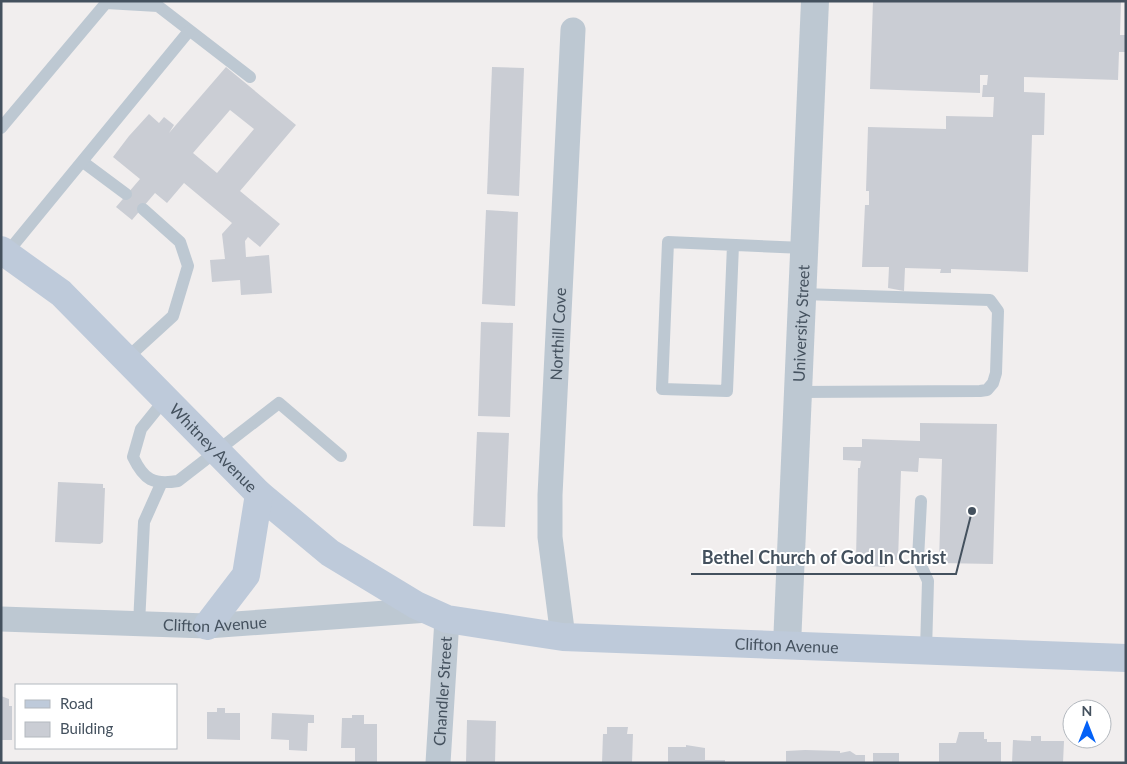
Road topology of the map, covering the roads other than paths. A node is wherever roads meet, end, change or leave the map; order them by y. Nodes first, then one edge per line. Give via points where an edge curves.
1 (815, 1) edge
2 (573, 30) dead end
3 (190, 31) junction
4 (250, 77) dead end
5 (1, 128) edge
6 (83, 162) junction
7 (126, 194) dead end
8 (143, 210) dead end
9 (733, 245) junction
10 (804, 248) junction
11 (4, 252) edge
12 (802, 294) junction
13 (127, 358) junction
14 (798, 392) junction
15 (166, 398) junction
16 (217, 451) junction
17 (341, 456) dead end
18 (161, 484) junction
19 (259, 494) junction
20 (921, 501) dead end
21 (438, 614) junction
22 (1, 618) edge
23 (139, 624) junction
24 (207, 626) junction
25 (563, 637) junction
26 (787, 646) junction
27 (926, 650) junction
28 (1126, 658) edge
29 (438, 763) edge

1 - 10 street, University Street
2 - 25 street, Northill Cove via 550,496 550,538
3 - 4 lane
3 - 5 lane via 158,6 106,3
3 - 6 lane
6 - 7 lane
6 - 11 lane
8 - 13 lane via 180,242 188,266 173,316
9 - 9 lane via 668,242 662,388 727,391
9 - 10 lane
10 - 12 street, University Street
11 - 13 main road, Whitney Avenue via 61,293
12 - 14 street, University Street
12 - 14 lane via 990,300 998,311 996,373 993,383 980,391
13 - 15 main road, Whitney Avenue
14 - 26 street, University Street
15 - 16 main road, Whitney Avenue
15 - 18 lane via 142,429 133,457 146,476
16 - 17 lane via 279,403
16 - 18 lane via 178,481
16 - 19 main road, Whitney Avenue
18 - 23 lane via 144,522
19 - 21 main road, Whitney Avenue via 330,553
19 - 24 main road via 246,575
20 - 27 lane via 918,559 928,581
21 - 24 street, Clifton Avenue
21 - 25 main road, Clifton Avenue
21 - 29 street, Chandler Street
22 - 23 street, Clifton Avenue
23 - 24 street, Clifton Avenue
25 - 26 main road, Clifton Avenue
26 - 27 main road, Clifton Avenue
27 - 28 main road, Clifton Avenue

